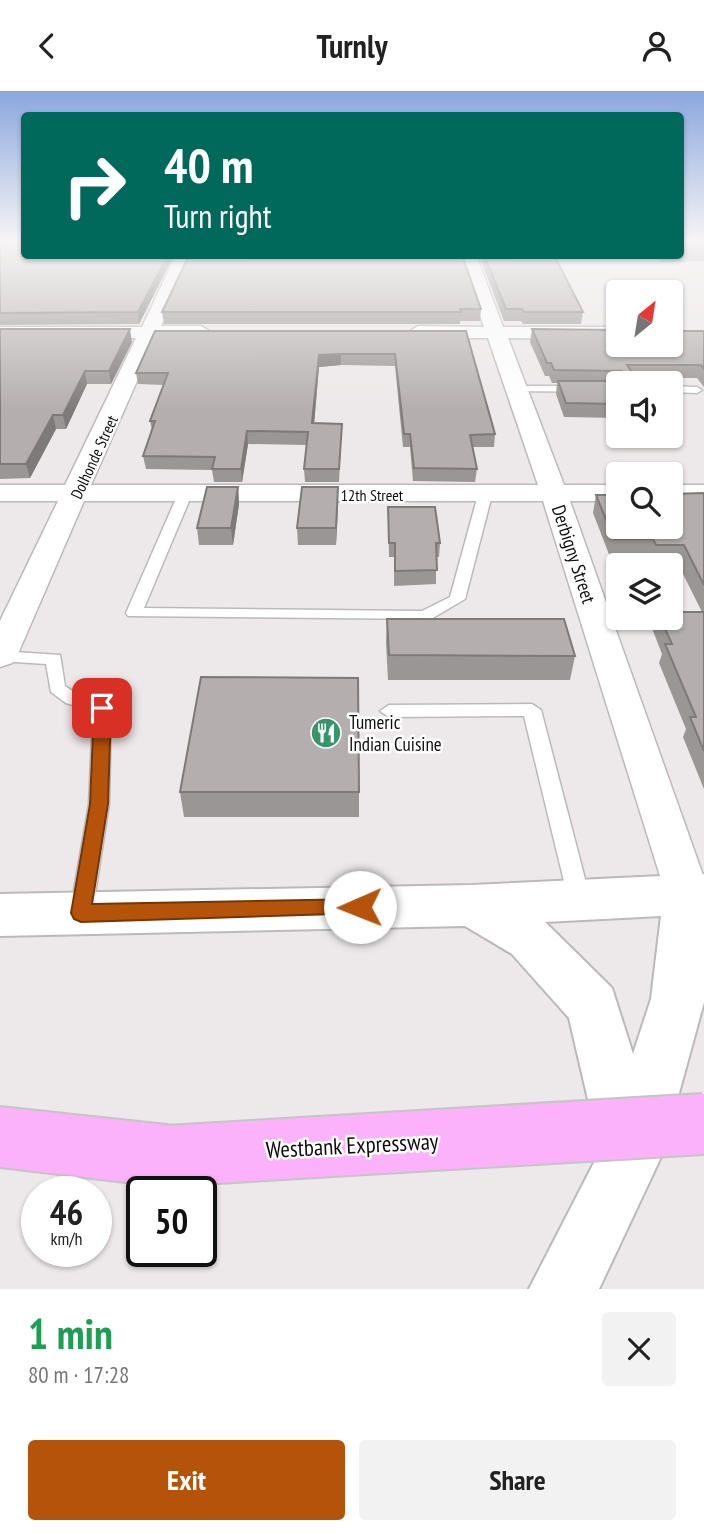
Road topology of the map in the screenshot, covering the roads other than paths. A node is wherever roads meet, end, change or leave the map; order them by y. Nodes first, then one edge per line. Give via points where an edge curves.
1 (166, 298) edge
2 (482, 298) edge
3 (151, 332) junction
4 (219, 332) edge
5 (397, 332) edge
6 (493, 332) junction
7 (0, 333) edge
8 (606, 333) edge
9 (514, 389) junction
10 (606, 389) edge
11 (683, 389) edge
12 (697, 390) dead end
13 (0, 493) edge
14 (77, 493) junction
15 (554, 493) junction
16 (606, 493) edge
17 (683, 493) edge
18 (704, 493) edge
19 (185, 494) junction
20 (485, 495) junction
21 (0, 656) edge
22 (389, 711) dead end
23 (696, 895) edge
24 (580, 902) junction
25 (472, 905) junction
26 (81, 913) junction
27 (0, 915) edge
28 (704, 1124) edge
29 (0, 1137) edge
30 (631, 1155) junction
31 (167, 1156) junction
32 (0, 1157) edge
33 (563, 1289) edge

1 - 3 street, Dolhonde Street
2 - 6 street, Derbigny Street
3 - 4 street
3 - 7 street
3 - 14 street, Dolhonde Street
5 - 6 street
6 - 8 street
6 - 9 street, Derbigny Street
9 - 10 lane
9 - 15 street, Derbigny Street
11 - 12 lane
13 - 14 street, 12th Street
14 - 19 street, 12th Street
14 - 21 street, Dolhonde Street
15 - 16 street, 12th Street
15 - 20 street, 12th Street
15 - 23 street, Derbigny Street
17 - 18 street
19 - 20 street, 12th Street
19 - 20 lane via 134,613 425,615 457,599
21 - 26 lane via 54,659 57,688 72,699 102,708 99,804
22 - 24 lane via 532,710
23 - 24 main road
23 - 30 main road via 678,999
24 - 25 main road
25 - 26 main road
25 - 30 main road via 530,939 593,1006
26 - 27 main road
28 - 31 highway, Westbank Expressway, bridge
29 - 31 highway
30 - 33 main road
31 - 32 highway, Westbank Expressway

